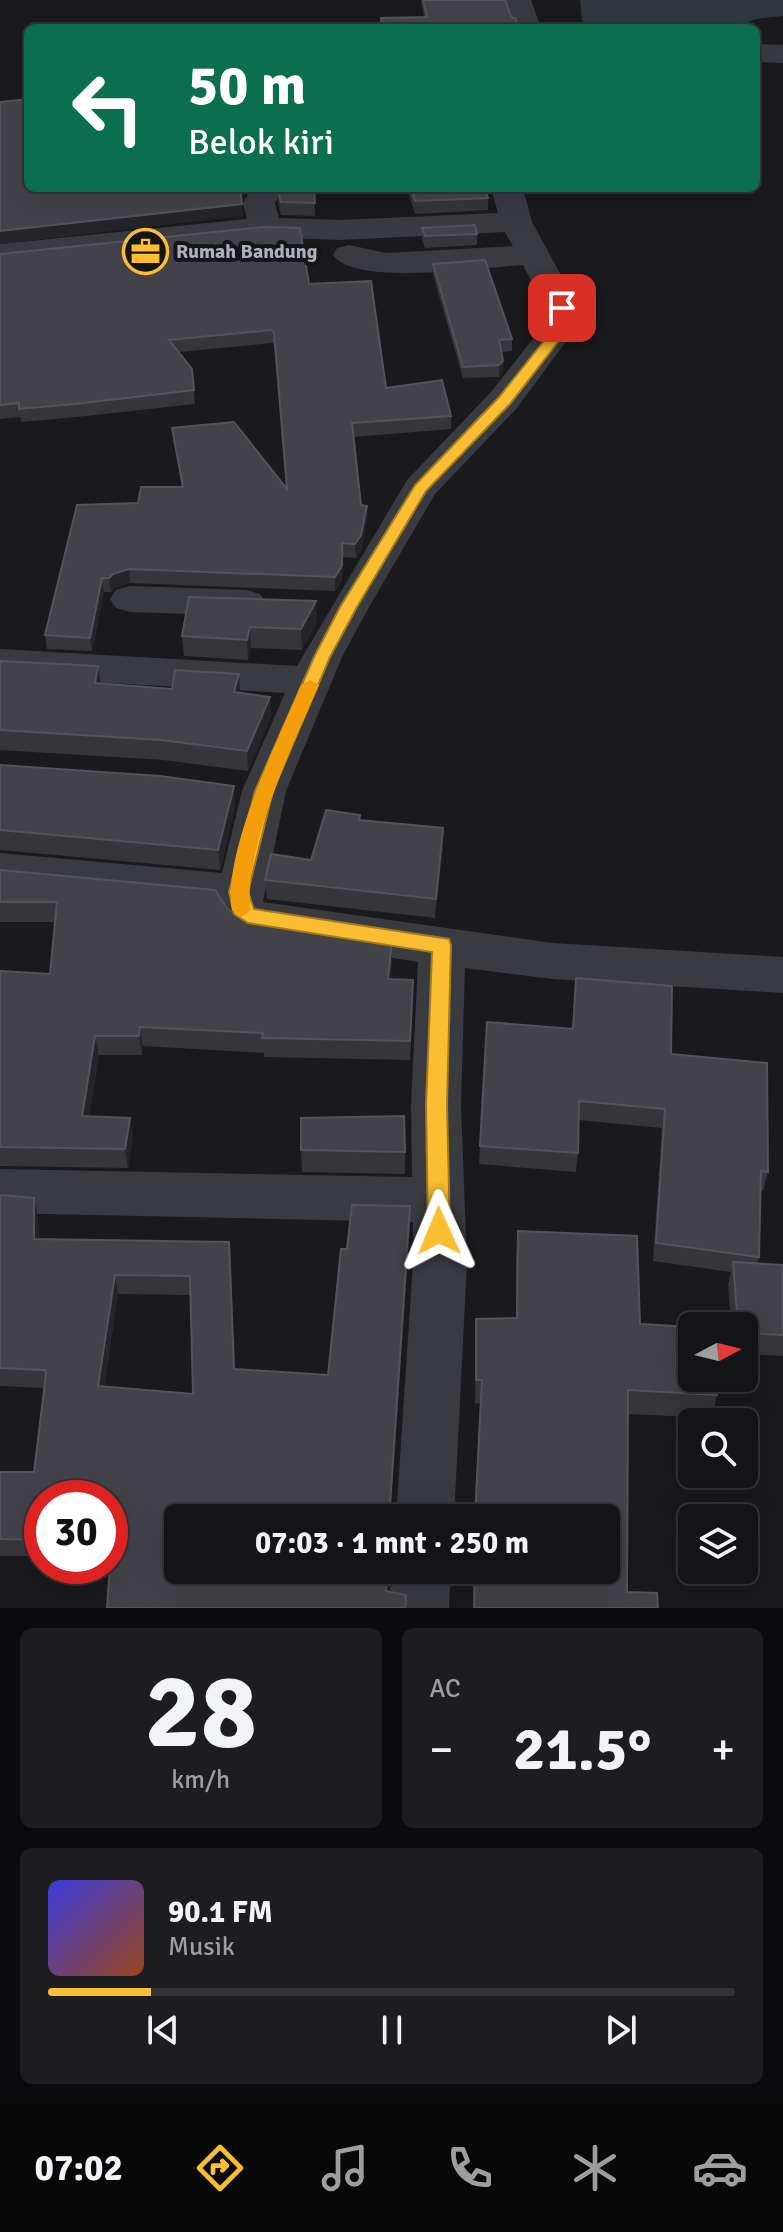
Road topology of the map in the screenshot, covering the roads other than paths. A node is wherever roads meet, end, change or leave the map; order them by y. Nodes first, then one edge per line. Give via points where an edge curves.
1 (517, 0) edge
2 (526, 24) edge
3 (760, 53) edge
4 (783, 54) edge
5 (266, 192) edge
6 (508, 192) edge
7 (265, 227) junction
8 (524, 239) junction
9 (0, 254) edge
10 (349, 255) dead end
11 (130, 599) dead end
12 (349, 607) junction
13 (0, 663) edge
14 (312, 681) junction
15 (220, 786) edge
16 (264, 791) junction
17 (0, 870) edge
18 (238, 892) junction
19 (442, 945) junction
20 (783, 975) edge
21 (0, 1191) edge
22 (438, 1200) junction
23 (426, 1504) edge
24 (420, 1584) edge
25 (419, 1608) edge

1 - 2 street
3 - 4 street
5 - 7 street via 259,203
6 - 8 street
7 - 8 street
7 - 9 street
8 - 10 street via 386,263
8 - 12 street via 564,321 504,400 420,488
11 - 12 street
12 - 14 street
13 - 14 street
14 - 16 street
15 - 16 street
16 - 18 street
17 - 18 street
18 - 19 street via 248,916
19 - 20 street via 553,961
19 - 22 street
21 - 22 street
22 - 23 street via 440,1263
24 - 25 street

